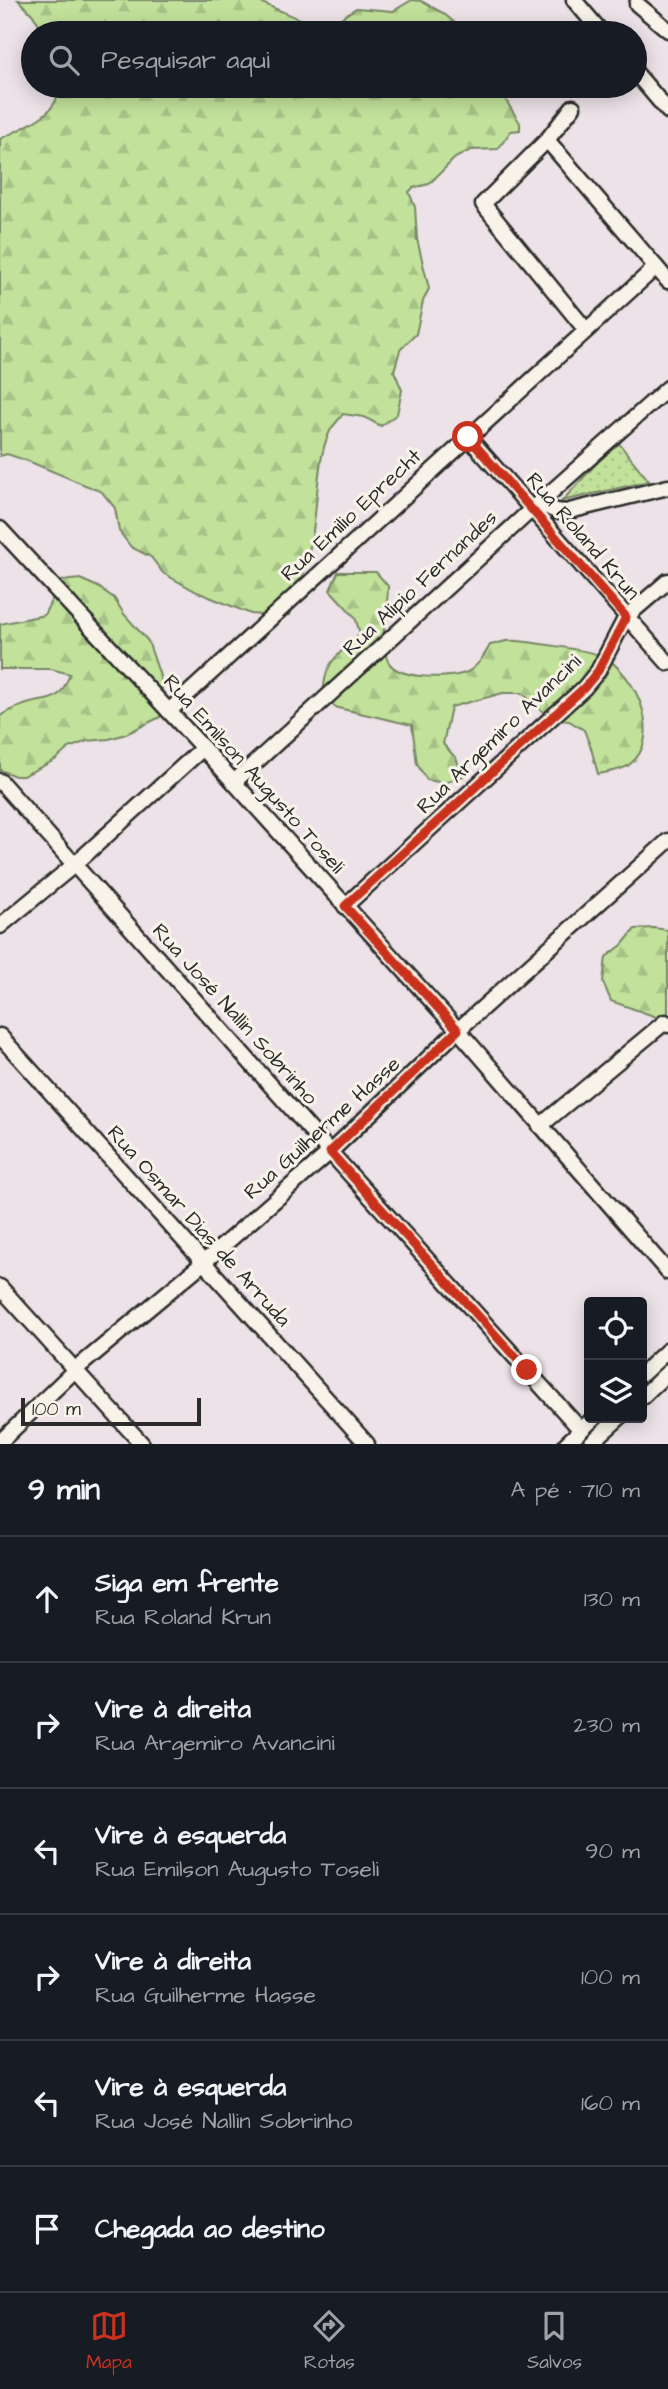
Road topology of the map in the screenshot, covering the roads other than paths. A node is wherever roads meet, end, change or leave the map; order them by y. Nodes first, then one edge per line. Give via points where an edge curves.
1 (574, 0) edge
2 (637, 4) dead end
3 (592, 21) edge
4 (668, 30) edge
5 (647, 86) edge
6 (573, 107) dead end
7 (668, 111) edge
8 (547, 140) junction
9 (656, 267) junction
10 (668, 281) edge
11 (586, 330) junction
12 (668, 388) edge
13 (468, 437) junction
14 (668, 487) edge
15 (535, 506) junction
16 (0, 529) edge
17 (668, 581) edge
18 (626, 617) junction
19 (668, 663) edge
20 (169, 711) junction
21 (203, 748) junction
22 (0, 781) edge
23 (234, 782) junction
24 (668, 841) edge
25 (74, 865) junction
26 (345, 906) junction
27 (0, 926) edge
28 (666, 1024) edge
29 (458, 1030) junction
30 (0, 1036) edge
31 (540, 1126) junction
32 (330, 1152) junction
33 (203, 1263) junction
34 (668, 1272) edge
35 (0, 1287) edge
36 (668, 1350) edge
37 (76, 1369) junction
38 (647, 1369) edge
39 (668, 1373) edge
40 (647, 1392) edge
41 (589, 1423) edge
42 (613, 1423) edge
43 (581, 1430) junction
44 (0, 1442) edge
45 (142, 1444) edge
46 (367, 1444) edge
47 (566, 1444) edge
48 (590, 1444) edge

1 - 3 street
2 - 4 street
5 - 7 street
6 - 8 street
8 - 9 street
8 - 11 street via 483,204
9 - 10 street
9 - 11 street, Rua Emilio Eprecht
11 - 13 street, Rua Emilio Eprecht
12 - 15 street, Rua Alipio Fernandes
13 - 15 street, Rua Roland Krun
13 - 20 street, Rua Emilio Eprecht
14 - 15 street via 565,512
15 - 18 street, Rua Roland Krun
15 - 23 street, Rua Alipio Fernandes
16 - 20 street, Rua Emilson Augusto Toseli
17 - 18 street, Rua Argemiro Avancini
18 - 19 street, Rua Roland Krun
18 - 26 street, Rua Argemiro Avancini via 584,688
20 - 21 street, Rua Emilson Augusto Toseli
21 - 23 street, Rua Emilson Augusto Toseli
21 - 25 street
22 - 25 street, Rua José Nallin Sobrinho
23 - 26 street, Rua Emilson Augusto Toseli
24 - 29 street, Rua Guilherme Hasse
25 - 27 street
25 - 32 street, Rua José Nallin Sobrinho
26 - 29 street, Rua Emilson Augusto Toseli
28 - 31 street
29 - 31 street, Rua Emilson Augusto Toseli
29 - 32 street, Rua Guilherme Hasse
30 - 33 street, Rua Osmar Dias de Arruda
31 - 34 street, Rua Emilson Augusto Toseli
32 - 33 street, Rua Guilherme Hasse
32 - 43 street, Rua José Nallin Sobrinho
33 - 37 street, Rua Guilherme Hasse
33 - 46 street, Rua Osmar Dias de Arruda
35 - 37 street
36 - 38 street
37 - 44 street, Rua Guilherme Hasse
37 - 45 street
39 - 40 street
41 - 43 street
42 - 48 street
43 - 47 street

